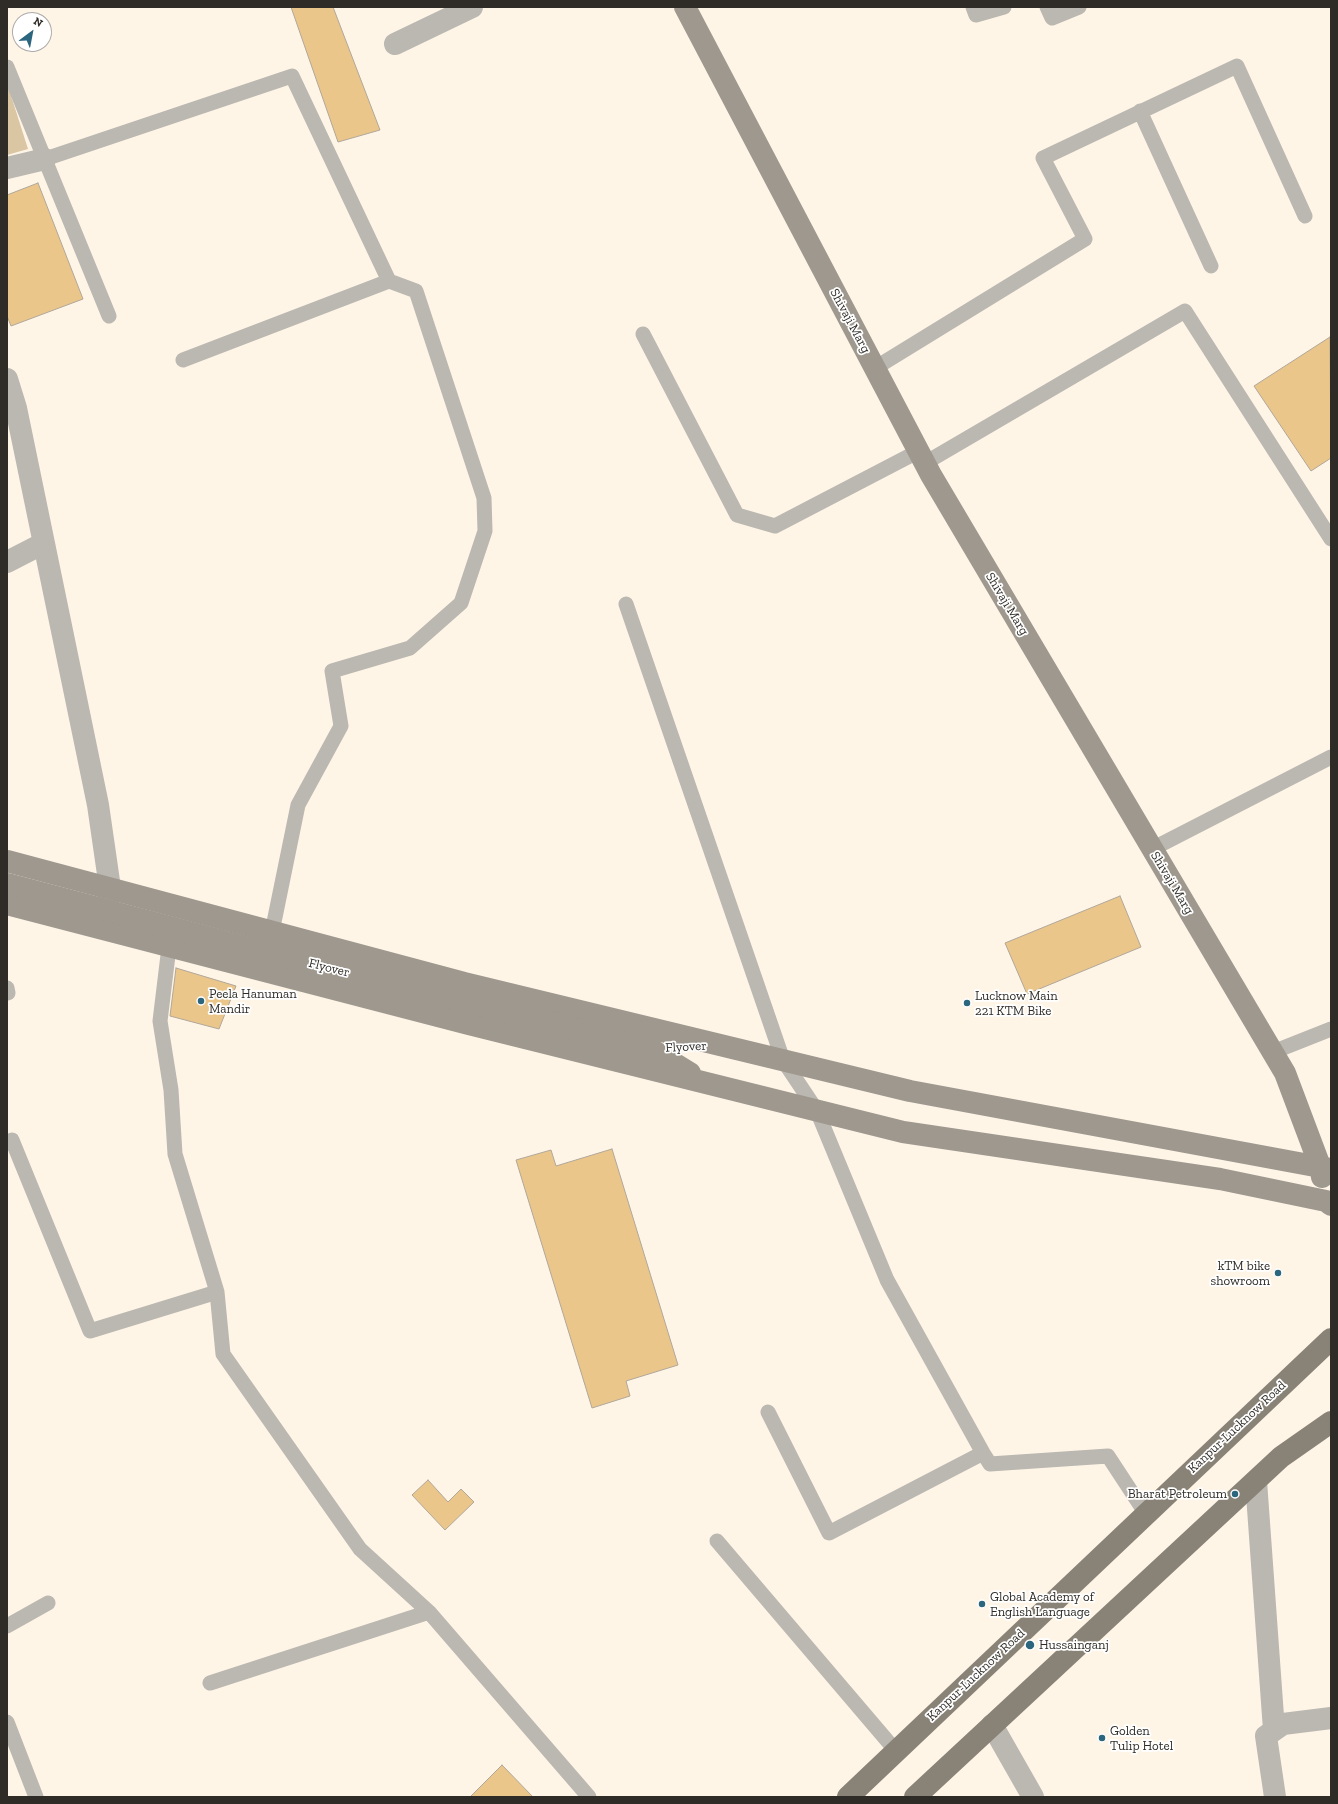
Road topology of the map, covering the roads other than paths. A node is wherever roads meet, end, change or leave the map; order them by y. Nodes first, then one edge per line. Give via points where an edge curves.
1 (472, 7) edge
2 (685, 7) edge
3 (973, 7) edge
4 (1004, 7) edge
5 (1047, 7) edge
6 (1079, 7) edge
7 (395, 44) dead end
8 (7, 67) edge
9 (1140, 111) junction
10 (44, 158) junction
11 (7, 168) edge
12 (1305, 216) dead end
13 (1211, 266) dead end
14 (389, 281) junction
15 (110, 316) dead end
16 (643, 334) dead end
17 (183, 360) dead end
18 (875, 368) junction
19 (7, 379) edge
20 (922, 457) junction
21 (1331, 539) edge
22 (44, 543) junction
23 (7, 562) edge
24 (626, 604) dead end
25 (1331, 757) edge
26 (1152, 849) junction
27 (7, 861) edge
28 (7, 884) edge
29 (110, 888) junction
30 (7, 904) edge
31 (103, 930) junction
32 (272, 932) junction
33 (169, 946) junction
34 (7, 988) edge
35 (7, 994) edge
36 (1331, 1029) edge
37 (720, 1045) junction
38 (651, 1049) junction
39 (1273, 1052) junction
40 (783, 1060) junction
41 (708, 1084) junction
42 (817, 1111) junction
43 (12, 1140) dead end
44 (1326, 1168) edge
45 (1328, 1203) edge
46 (217, 1292) junction
47 (1331, 1339) edge
48 (768, 1412) dead end
49 (1331, 1422) edge
50 (983, 1453) junction
51 (1256, 1481) junction
52 (1146, 1514) junction
53 (717, 1541) dead end
54 (48, 1603) dead end
55 (429, 1612) junction
56 (7, 1626) edge
57 (210, 1683) dead end
58 (1331, 1718) edge
59 (7, 1722) edge
60 (992, 1726) junction
61 (1274, 1730) junction
62 (896, 1751) junction
63 (857, 1794) edge
64 (36, 1797) edge
65 (589, 1797) edge
66 (915, 1797) edge
67 (1033, 1797) edge
68 (1275, 1797) edge

1 - 7 street
2 - 18 main road, Shivaji Marg
3 - 4 lane via 976,15
5 - 6 lane via 1052,18
8 - 10 lane
9 - 12 lane via 1237,66
9 - 13 lane
9 - 18 lane via 1043,158 1085,239
10 - 11 street
10 - 14 lane via 292,76
10 - 15 lane
14 - 17 lane
14 - 32 lane via 416,291 484,498 485,531 461,603 410,648 332,671 342,726 298,805
16 - 20 lane via 737,515 775,526
18 - 20 main road, Shivaji Marg
19 - 22 street via 16,408
20 - 21 lane via 1185,311
20 - 26 main road, Shivaji Marg
22 - 23 street
22 - 29 street via 98,805
24 - 40 lane
25 - 26 lane
26 - 39 main road, Shivaji Marg
27 - 29 main road
28 - 38 main road, Flyover, bridge
29 - 31 street
29 - 32 main road
30 - 31 main road
31 - 33 main road
32 - 37 main road via 464,983
33 - 41 main road
33 - 46 lane via 160,1021 171,1090 175,1154
34 - 35 lane
36 - 39 lane
37 - 38 main road, Flyover
37 - 40 main road
38 - 41 main road, Flyover
39 - 44 main road, Shivaji Marg via 1285,1073
40 - 42 lane
40 - 44 main road via 910,1091
41 - 42 main road
42 - 45 main road via 903,1132 1220,1179
42 - 50 lane via 887,1280
43 - 46 lane via 90,1331
44 - 45 main road, Shivaji Marg
46 - 55 lane via 223,1354 360,1549
47 - 52 main road, Kanpur-Lucknow Road
48 - 50 lane via 828,1533
49 - 51 main road via 1282,1457
50 - 52 lane via 990,1464 1108,1456
51 - 60 main road
51 - 61 street
52 - 62 main road, Kanpur-Lucknow Road
53 - 62 lane
54 - 56 lane
55 - 57 lane
55 - 65 lane
58 - 61 street via 1283,1724
59 - 64 lane
60 - 66 main road
60 - 67 street
61 - 68 street via 1266,1736
62 - 63 main road, Kanpur-Lucknow Road

